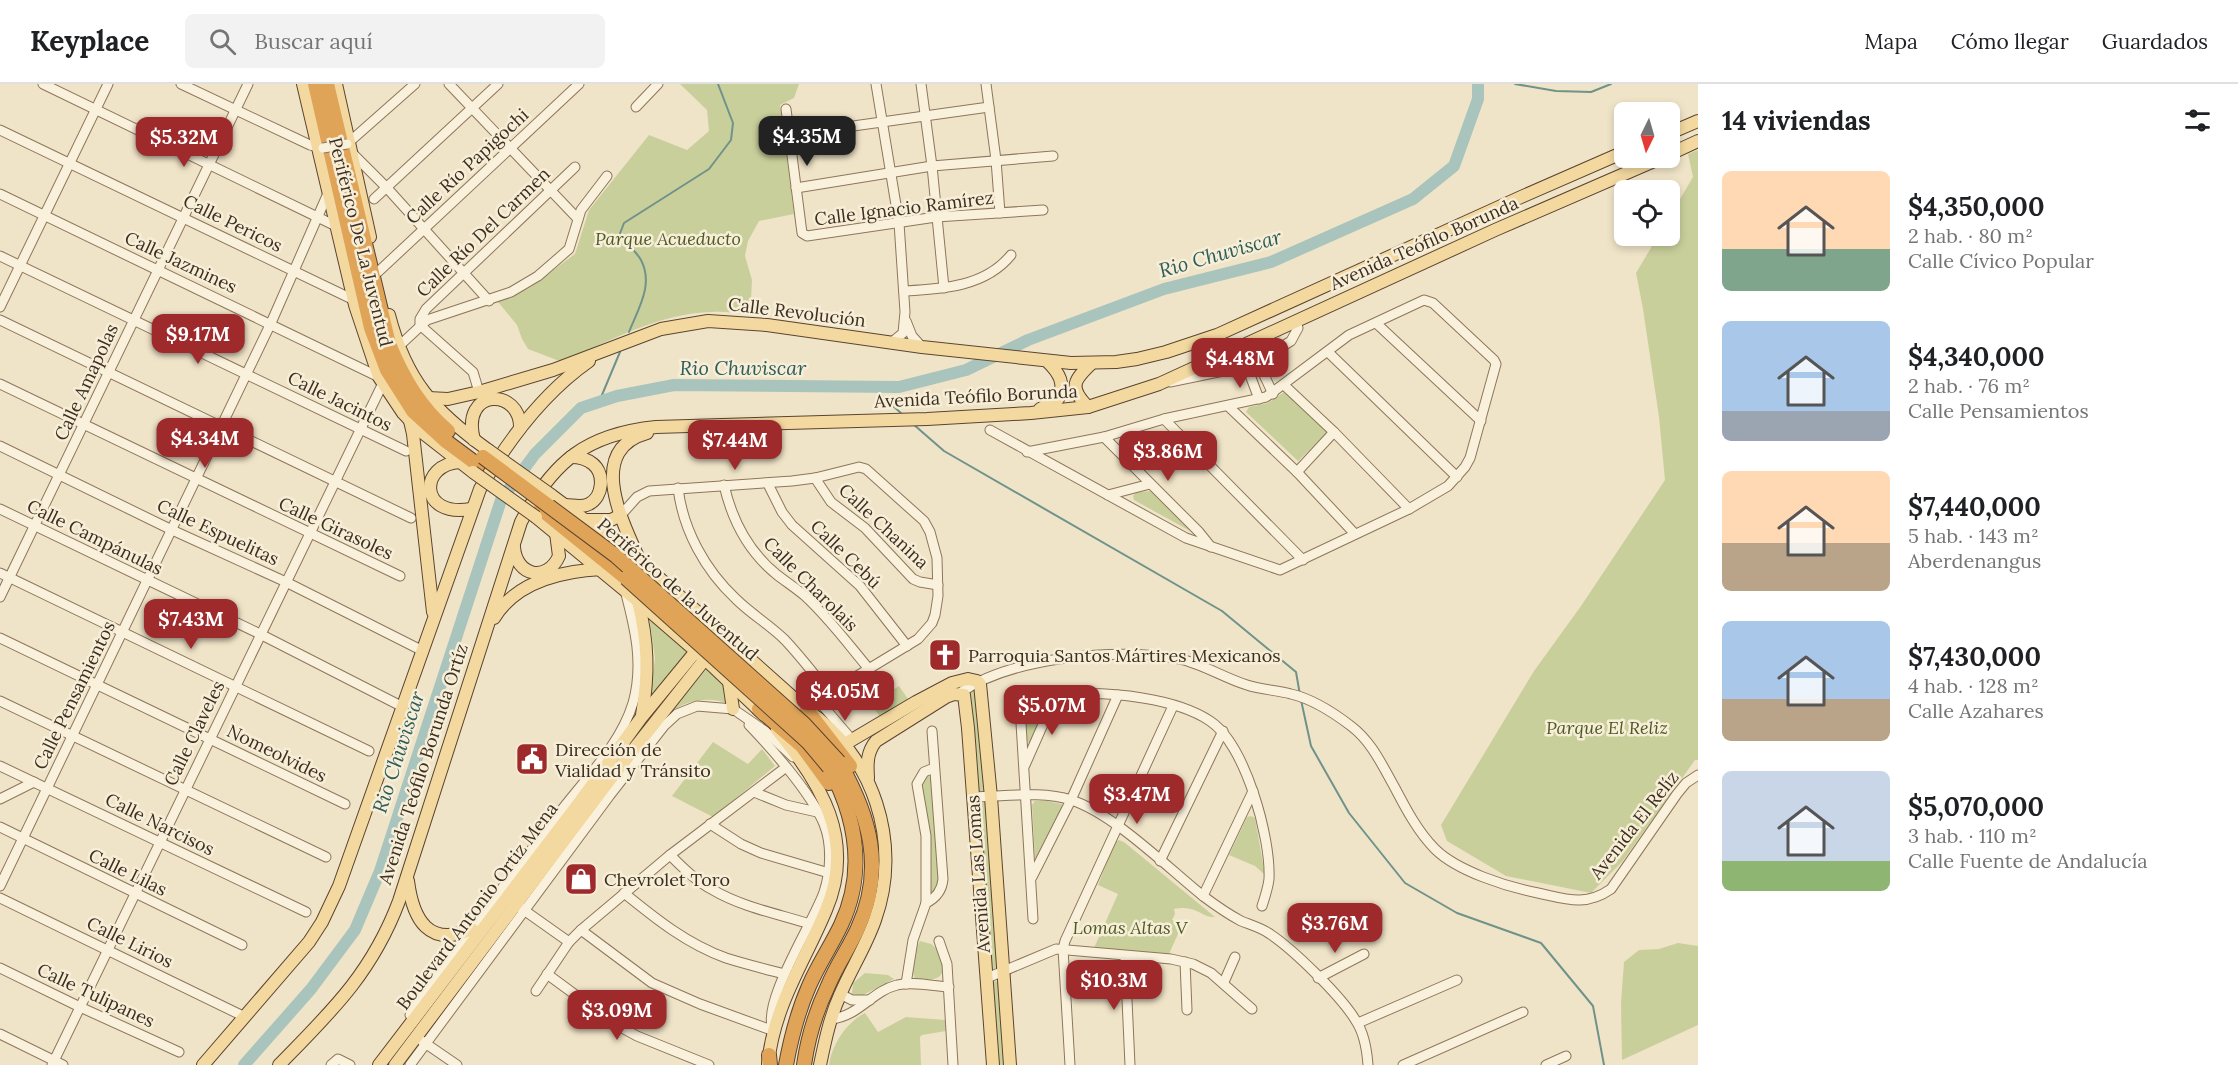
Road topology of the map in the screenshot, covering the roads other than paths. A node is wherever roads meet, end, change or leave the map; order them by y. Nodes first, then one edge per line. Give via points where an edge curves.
1 (43, 84) edge
2 (108, 84) edge
3 (181, 84) edge
4 (248, 84) edge
5 (303, 84) edge
6 (315, 84) edge
7 (327, 84) edge
8 (336, 84) edge
9 (415, 84) edge
10 (449, 84) edge
11 (498, 84) edge
12 (579, 84) edge
13 (658, 84) edge
14 (876, 84) edge
15 (921, 84) edge
16 (986, 84) edge
17 (636, 107) dead end
18 (989, 107) junction
19 (473, 108) junction
20 (95, 109) junction
21 (786, 109) dead end
22 (236, 111) junction
23 (925, 115) junction
24 (881, 121) junction
25 (1693, 123) edge
26 (0, 130) edge
27 (789, 135) junction
28 (1696, 142) edge
29 (349, 147) junction
30 (510, 147) junction
31 (321, 149) junction
32 (1680, 149) edge
33 (1053, 156) dead end
34 (1614, 156) edge
35 (996, 160) junction
36 (70, 163) junction
37 (210, 165) junction
38 (932, 166) junction
39 (575, 167) dead end
40 (1639, 168) edge
41 (890, 171) junction
42 (608, 176) dead end
43 (387, 188) junction
44 (796, 188) junction
45 (549, 190) junction
46 (329, 191) junction
47 (0, 194) edge
48 (375, 199) dead end
49 (1043, 210) dead end
50 (1000, 213) junction
51 (44, 216) junction
52 (318, 216) junction
53 (184, 217) junction
54 (936, 218) junction
55 (578, 219) junction
56 (898, 223) junction
57 (338, 227) junction
58 (423, 231) junction
59 (1011, 255) dead end
60 (0, 256) edge
61 (20, 266) junction
62 (158, 269) junction
63 (294, 270) junction
64 (378, 272) junction
65 (463, 272) junction
66 (944, 288) junction
67 (904, 291) junction
68 (354, 300) junction
69 (489, 300) junction
70 (0, 307) edge
71 (1275, 309) junction
72 (905, 319) junction
73 (0, 320) edge
74 (133, 320) junction
75 (1296, 321) junction
76 (1376, 322) junction
77 (271, 323) junction
78 (420, 325) junction
79 (891, 343) junction
80 (398, 347) junction
81 (922, 347) junction
82 (608, 349) junction
83 (949, 350) joint
84 (1328, 351) junction
85 (1048, 362) junction
86 (1258, 362) junction
87 (1092, 363) junction
88 (1247, 367) junction
89 (109, 373) junction
90 (246, 374) junction
91 (381, 380) junction
92 (0, 384) edge
93 (1159, 384) junction
94 (1284, 385) junction
95 (479, 392) junction
96 (1273, 393) junction
97 (428, 398) junction
98 (1259, 399) junction
99 (1228, 406) junction
100 (1088, 407) junction
101 (1031, 413) junction
102 (1164, 419) junction
103 (409, 420) junction
104 (1480, 421) junction
105 (84, 424) junction
106 (221, 426) junction
107 (699, 426) junction
108 (520, 428) junction
109 (359, 429) junction
110 (990, 430) dead end
111 (1334, 432) junction
112 (1104, 437) junction
113 (474, 440) junction
114 (438, 445) joint
115 (0, 446) edge
116 (406, 451) dead end
117 (1028, 452) junction
118 (571, 457) junction
119 (476, 461) junction
120 (1297, 472) junction
121 (60, 474) junction
122 (1456, 477) junction
123 (816, 478) junction
124 (196, 479) junction
125 (334, 482) junction
126 (768, 483) junction
127 (1150, 484) junction
128 (724, 485) junction
129 (678, 488) junction
130 (1108, 495) junction
131 (563, 504) junction
132 (0, 509) edge
133 (471, 509) junction
134 (1409, 509) junction
135 (538, 513) junction
136 (621, 515) junction
137 (411, 518) dead end
138 (586, 520) junction
139 (34, 526) junction
140 (172, 530) junction
141 (309, 533) junction
142 (556, 533) junction
143 (1355, 534) junction
144 (514, 543) junction
145 (1211, 547) junction
146 (639, 560) junction
147 (1303, 560) junction
148 (602, 569) junction
149 (5, 575) edge
150 (400, 576) dead end
151 (148, 580) junction
152 (286, 582) junction
153 (625, 584) junction
154 (938, 585) junction
155 (0, 597) edge
156 (638, 601) junction
157 (434, 615) junction
158 (719, 631) junction
159 (123, 632) junction
160 (260, 634) junction
161 (0, 638) edge
162 (907, 646) junction
163 (421, 650) junction
164 (478, 651) junction
165 (700, 655) junction
166 (869, 669) junction
167 (977, 681) junction
168 (729, 682) junction
169 (98, 684) junction
170 (235, 686) junction
171 (829, 693) junction
172 (960, 693) junction
173 (1056, 695) junction
174 (1118, 695) junction
175 (0, 701) edge
176 (812, 705) junction
177 (402, 706) junction
178 (1173, 706) junction
179 (733, 709) junction
180 (759, 709) junction
181 (641, 718) junction
182 (932, 731) dead end
183 (1223, 731) junction
184 (73, 736) junction
185 (210, 739) junction
186 (849, 742) junction
187 (369, 751) dead end
188 (834, 765) junction
189 (0, 766) edge
190 (1024, 767) junction
191 (785, 768) junction
192 (934, 768) junction
193 (810, 773) junction
194 (1698, 775) edge
195 (34, 782) junction
196 (870, 786) junction
197 (47, 788) junction
198 (185, 790) junction
199 (1252, 791) junction
200 (754, 792) junction
201 (1027, 796) junction
202 (972, 797) junction
203 (991, 797) junction
204 (0, 799) edge
205 (1071, 800) junction
206 (345, 804) dead end
207 (817, 812) junction
208 (865, 816) junction
209 (710, 824) junction
210 (853, 826) junction
211 (0, 827) edge
212 (1118, 827) junction
213 (574, 836) junction
214 (23, 838) junction
215 (160, 842) junction
216 (670, 855) junction
217 (326, 857) dead end
218 (1160, 861) junction
219 (829, 873) junction
220 (407, 876) junction
221 (1032, 879) junction
222 (0, 886) edge
223 (135, 893) junction
224 (624, 893) junction
225 (1203, 896) junction
226 (0, 898) edge
227 (926, 903) junction
228 (1262, 906) dead end
229 (520, 908) junction
230 (306, 912) dead end
231 (1033, 919) dead end
232 (810, 924) junction
233 (472, 929) junction
234 (581, 930) junction
235 (939, 941) dead end
236 (569, 942) junction
237 (242, 945) dead end
238 (1063, 949) junction
239 (108, 950) junction
240 (1364, 954) dead end
241 (1125, 956) junction
242 (1235, 957) dead end
243 (1185, 962) junction
244 (0, 968) edge
245 (1002, 972) junction
246 (784, 974) junction
247 (547, 975) junction
248 (987, 978) junction
249 (1318, 978) junction
250 (1457, 980) dead end
251 (1224, 982) junction
252 (906, 984) junction
253 (949, 987) junction
254 (536, 991) dead end
255 (840, 994) junction
256 (870, 1000) junction
257 (80, 1007) junction
258 (1252, 1009) dead end
259 (1187, 1010) dead end
260 (1523, 1012) dead end
261 (245, 1017) junction
262 (831, 1019) junction
263 (1358, 1023) junction
264 (406, 1029) junction
265 (774, 1031) junction
266 (0, 1034) edge
267 (422, 1040) junction
268 (179, 1052) dead end
269 (1566, 1056) dead end
270 (769, 1062) edge
271 (56, 1064) edge
272 (203, 1065) edge
273 (279, 1065) edge
274 (331, 1065) edge
275 (350, 1065) edge
276 (379, 1065) edge
277 (395, 1065) edge
278 (410, 1065) edge
279 (457, 1065) edge
280 (710, 1065) edge
281 (786, 1065) edge
282 (804, 1065) edge
283 (820, 1065) edge
284 (953, 1065) edge
285 (993, 1065) edge
286 (1010, 1065) edge
287 (1070, 1065) edge
288 (1130, 1065) edge
289 (1368, 1065) edge
290 (1403, 1065) edge
291 (1546, 1065) edge

1 - 20 street
2 - 20 street
3 - 22 street
4 - 22 street, Calle Amapolas
5 - 31 main road, Periférico De La Juventud
6 - 119 highway, Periférico De La Juventud via 371,328 387,370 413,411 447,442
7 - 119 highway, Periférico De La Juventud via 393,352 420,402
8 - 29 main road, Periférico De La Juventud
9 - 29 street
10 - 19 street
11 - 19 street
12 - 30 street, Calle Río Papigochi
13 - 17 street
14 - 24 street
15 - 23 street
16 - 18 street
18 - 23 street
18 - 35 street
19 - 30 street
19 - 43 street
20 - 36 street
20 - 37 street
21 - 27 street
22 - 31 street
22 - 37 street, Calle Amapolas
23 - 24 street
23 - 38 street
24 - 27 street
24 - 41 street
25 - 28 main road
26 - 36 street, Calle Pericos
27 - 44 street
28 - 32 main road
29 - 31 street, bridge
29 - 43 street
29 - 64 main road, Periférico De La Juventud
30 - 45 street
30 - 58 street, Calle Río Papigochi
31 - 46 main road, Periférico De La Juventud
33 - 35 street
34 - 71 main road, Avenida Teófilo Borunda
35 - 38 street
35 - 50 street
36 - 51 street
36 - 53 street, Calle Pericos
37 - 52 street
37 - 53 street, Calle Amapolas
38 - 41 street
38 - 54 street
39 - 45 street, Calle Río Del Carmen
40 - 75 main road, Avenida Teófilo Borunda
41 - 44 street
41 - 56 street
42 - 55 street
43 - 48 street
43 - 58 street
44 - 56 street, Calle Ignacio Ramírez via 805,235 815,237
45 - 55 street
45 - 65 street, Calle Río Del Carmen
46 - 52 street, Calle Pensamientos
46 - 57 main road, Periférico De La Juventud
47 - 51 street, Calle Jazmines
49 - 50 street, Calle Ignacio Ramírez
50 - 54 street, Calle Ignacio Ramírez
51 - 61 street
51 - 62 street, Calle Jazmines
52 - 57 street
52 - 63 street, Calle Pensamientos
53 - 62 street, Calle Amapolas
53 - 63 street, Calle Pericos
54 - 56 street, Calle Ignacio Ramírez
54 - 66 street
55 - 69 street via 573,240 563,256 523,285
56 - 67 street
57 - 68 main road, Periférico De La Juventud
58 - 64 street, Calle Río Papigochi
58 - 65 street
59 - 66 street via 984,276
60 - 61 street, Calle Jacintos
61 - 70 street
61 - 74 street, Calle Jacintos
62 - 74 street, Calle Amapolas
62 - 77 street, Calle Jazmines
63 - 68 street, Calle Pericos
63 - 77 street, Calle Pensamientos
64 - 80 main road, Periférico De La Juventud
65 - 69 street
65 - 78 street, Calle Río Del Carmen via 426,309
66 - 67 street
67 - 72 street
68 - 91 main road, Periférico De La Juventud
69 - 78 street
71 - 75 main road
71 - 87 main road, Avenida Teófilo Borunda via 1166,352
72 - 79 street via 903,333
72 - 81 street
73 - 89 street
74 - 89 street, Calle Amapolas
74 - 90 street, Calle Jacintos
75 - 86 street via 1298,328 1291,341
75 - 93 main road, Avenida Teófilo Borunda
76 - 84 street
76 - 104 street
76 - 104 street via 1428,300 1468,335 1496,364
77 - 90 street, Calle Pensamientos
77 - 91 street, Calle Jazmines
78 - 80 street
78 - 95 street via 473,372
79 - 81 main road, Calle Revolución
79 - 82 main road, Calle Revolución via 767,325 708,321 661,329
80 - 97 main road, Periférico De La Juventud
81 - 83 main road, Calle Revolución
82 - 95 main road
82 - 108 main road, Avenida Teófilo Borunda Ortíz via 558,385
83 - 85 main road, Avenida Teófilo Borunda
84 - 94 street
84 - 122 street
85 - 87 main road, Avenida Teófilo Borunda
85 - 101 main road via 1060,377 1060,394 1052,405
86 - 88 street
86 - 96 street
87 - 100 main road via 1075,383 1077,394
88 - 93 street
88 - 98 street
89 - 105 street, Calle Amapolas
89 - 106 street
90 - 106 street, Calle Pensamientos
90 - 109 street, Calle Jacintos
91 - 103 main road, Periférico De La Juventud
91 - 109 street, Calle Claveles
92 - 105 street, Calle Girasoles
93 - 100 main road, Avenida Teófilo Borunda
94 - 96 street
94 - 111 street
95 - 97 main road via 448,399
96 - 98 street
97 - 113 main road, Periférico De La Juventud
98 - 99 street
99 - 102 street
99 - 120 street
100 - 101 main road, Avenida Teófilo Borunda
101 - 107 main road, Avenida Teófilo Borunda
102 - 112 street
102 - 147 street
103 - 114 main road, Periférico De La Juventud
103 - 157 main road
104 - 122 street via 1470,458
105 - 121 street, Calle Amapolas
105 - 124 street, Calle Girasoles
106 - 124 street, Calle Pensamientos
106 - 125 street
107 - 118 main road, Avenida Teófilo Borunda via 622,432 602,438
107 - 136 main road via 653,432 626,442 612,476
108 - 113 main road via 518,415 507,402 486,400 472,414
108 - 133 main road, Avenida Teófilo Borunda Ortíz via 493,466
109 - 116 street, Calle Jacintos
109 - 125 street, Calle Claveles
110 - 117 street
111 - 120 street
111 - 134 street
112 - 117 street
112 - 127 street
113 - 119 main road, Periférico De La Juventud
114 - 119 highway
115 - 121 street, Calle Espuelitas
117 - 130 street
118 - 131 main road via 593,464 599,471 600,488 589,504
118 - 144 main road, Avenida Teófilo Borunda Ortíz via 531,503
119 - 131 main road, Periférico De La Juventud, bridge
119 - 133 main road via 441,467 430,486 436,504 448,511
119 - 135 highway
119 - 188 highway, Periférico de la Juventud, bridge via 616,556 804,724
120 - 143 street
121 - 139 street, Calle Amapolas
121 - 140 street, Calle Espuelitas
122 - 134 street
123 - 126 street
123 - 154 street, Calle Chanina via 831,502 865,528 913,579
123 - 154 street via 864,467 924,521 935,547
124 - 140 street, Calle Pensamientos
124 - 141 street, Calle Girasoles
125 - 137 street
125 - 141 street, Calle Claveles
126 - 128 street
126 - 162 street, Calle Cebú via 792,525 860,586
127 - 130 street
127 - 145 street
128 - 129 street
128 - 166 street, Calle Charolais via 745,540 775,573 805,596
129 - 136 street via 642,493
129 - 171 street via 682,514 711,571 737,601 784,639
130 - 145 street via 1185,538
131 - 138 main road, Periférico De La Juventud
132 - 139 street, Calle Campánulas
133 - 157 main road, Avenida Teófilo Borunda Ortíz
134 - 143 street
135 - 142 main road
135 - 153 highway, Periférico de la Juventud
136 - 138 main road via 611,520
136 - 146 main road
138 - 146 main road, Periférico De La Juventud
139 - 149 street, Calle Amapolas
139 - 151 street, Calle Campánulas
140 - 151 street, Calle Pensamientos
140 - 152 street, Calle Espuelitas
141 - 150 street, Calle Girasoles
141 - 152 street, Calle Claveles
142 - 144 main road via 559,556 544,572 524,570 516,561
142 - 148 main road
143 - 147 street
144 - 164 main road, Avenida Teófilo Borunda Ortíz
145 - 147 street via 1276,570
146 - 158 main road, Periférico De La Juventud
148 - 153 main road
148 - 164 main road via 573,571 510,597 494,617
149 - 155 street, Calle Amapolas
149 - 159 street
151 - 159 street, Calle Pensamientos
151 - 160 street, Calle Campánulas
152 - 160 street, Calle Claveles
152 - 163 street, Calle Espuelitas
153 - 156 main road
153 - 188 highway, Periférico de la Juventud, bridge
153 - 233 street via 639,656 638,682 630,713 607,751
154 - 162 street via 934,619
156 - 165 main road
156 - 181 main road via 648,656
157 - 163 main road, Avenida Teófilo Borunda Ortíz
158 - 165 main road, Boulevard Antonio Ortiz Mena
158 - 176 main road, Periférico De La Juventud
159 - 169 street, Calle Pensamientos
159 - 170 street
160 - 170 street, Calle Claveles
160 - 177 street, Calle Campánulas
161 - 169 street, Nomeolvides
162 - 166 street
163 - 177 main road, Avenida Teófilo Borunda Ortíz
164 - 220 main road, Avenida Teófilo Borunda Ortíz
165 - 168 main road
165 - 181 main road, Boulevard Antonio Ortiz Mena
165 - 213 main road, Boulevard Antonio Ortiz Mena
166 - 171 street
167 - 172 street
167 - 186 main road, Avenida El Relíz via 968,679 952,684
167 - 194 street, Avenida El Relíz via 1060,659 1139,655 1180,659 1245,685 1301,697 1336,716 1368,742 1413,821 1436,850 1479,874 1522,890 1565,899 1589,900 1611,889 1677,794
167 - 203 main road, Avenida Las Lomas via 982,697
168 - 179 main road
168 - 180 main road
169 - 184 street, Calle Pensamientos
169 - 185 street, Nomeolvides
170 - 185 street, Calle Claveles
170 - 187 street
171 - 176 street
172 - 196 main road via 876,741 868,758
172 - 202 main road, Avenida Las Lomas via 965,699
173 - 174 street
173 - 190 street
173 - 190 street via 1031,699 1020,707
174 - 178 street
174 - 205 street
175 - 184 street
176 - 186 main road, Periférico De La Juventud
176 - 208 highway via 814,721 848,762 866,801
177 - 261 main road, Avenida Teófilo Borunda Ortíz via 339,886 322,922
178 - 183 street via 1200,715
178 - 212 street
179 - 191 street
179 - 193 street via 765,731
179 - 213 street, Boulevard Antonio Ortiz Mena via 698,706 677,714
180 - 193 main road
180 - 210 highway via 813,759
181 - 264 main road, Boulevard Antonio Ortiz Mena
182 - 192 street
183 - 199 street
183 - 218 street
184 - 197 street, Calle Pensamientos
184 - 198 street
185 - 198 street, Calle Claveles
185 - 206 street, Nomeolvides
186 - 196 main road, Periférico De La Juventud
188 - 208 highway, Periférico de la Juventud via 851,783
188 - 210 highway, Periférico de la Juventud
189 - 195 street, Calle Narcisos
190 - 201 street
191 - 200 street
191 - 207 street
192 - 227 street via 943,879 938,894
192 - 227 street via 924,772 917,783 926,837
193 - 265 main road via 834,826 836,870 828,905 788,988
195 - 197 street, Calle Narcisos
195 - 204 street
196 - 255 main road via 881,817 884,884 875,919
197 - 214 street, Calle Pensamientos
197 - 215 street, Calle Narcisos
198 - 215 street, Calle Claveles
198 - 217 street
199 - 225 street
199 - 228 street via 1269,863 1269,882
200 - 207 street
200 - 209 street
201 - 203 street
201 - 205 street
201 - 221 street
202 - 203 street
202 - 248 main road, Avenida Las Lomas
203 - 245 main road, Avenida Las Lomas
205 - 212 street
205 - 221 street
207 - 219 street via 829,844
208 - 282 highway, Periférico de la Juventud via 873,863 867,904 819,1007
209 - 216 street
209 - 219 street via 761,854
210 - 281 highway, Periférico de la Juventud via 856,857 850,900 810,984
211 - 214 street, Calle Lilas
212 - 218 street
212 - 238 street
213 - 229 main road, Boulevard Antonio Ortiz Mena
214 - 222 street, Calle Pensamientos
214 - 223 street, Calle Lilas
215 - 223 street, Calle Claveles
215 - 230 street, Calle Narcisos
216 - 224 street
216 - 232 street via 714,891
218 - 225 street
219 - 232 street
220 - 233 main road via 412,906 427,928 451,936
220 - 273 main road, Avenida Teófilo Borunda Ortíz via 390,924 371,960 341,1002
221 - 231 street
223 - 237 street, Calle Lilas
223 - 239 street, Calle Claveles
224 - 234 street
224 - 246 street via 666,927 704,948
225 - 249 street via 1269,933
226 - 239 street, Calle Lirios
227 - 252 street via 910,951
229 - 236 street
229 - 267 main road, Boulevard Antonio Ortiz Mena
232 - 246 street
233 - 264 street via 409,1017
234 - 236 street
234 - 265 street via 652,983
235 - 253 street
236 - 247 street
238 - 241 street
238 - 245 street
238 - 287 street
239 - 257 street, Calle Claveles
239 - 261 street, Calle Lirios
240 - 249 street
241 - 243 street
241 - 288 street
242 - 251 street
243 - 251 street
243 - 259 street
244 - 257 street, Calle Tulipanes
245 - 248 street
245 - 286 main road, Avenida Las Lomas
246 - 265 street via 770,1016
247 - 254 street
247 - 280 street via 629,1032
248 - 285 main road, Avenida Las Lomas
249 - 263 street
250 - 263 street
251 - 258 street
252 - 253 street
252 - 256 street via 891,987
253 - 284 street
255 - 256 street via 852,1000
255 - 262 main road
256 - 262 street via 848,1016
257 - 268 street, Calle Tulipanes
257 - 271 street, Calle Claveles
260 - 290 street
261 - 272 main road, Avenida Teófilo Borunda Ortíz
262 - 283 main road
263 - 289 street
264 - 267 street
264 - 276 main road, Boulevard Antonio Ortiz Mena
265 - 270 main road
266 - 271 street
267 - 277 main road, Boulevard Antonio Ortiz Mena
267 - 278 street, Boulevard Antonio Ortiz Mena
267 - 279 street
269 - 291 street
274 - 275 street via 339,1059

